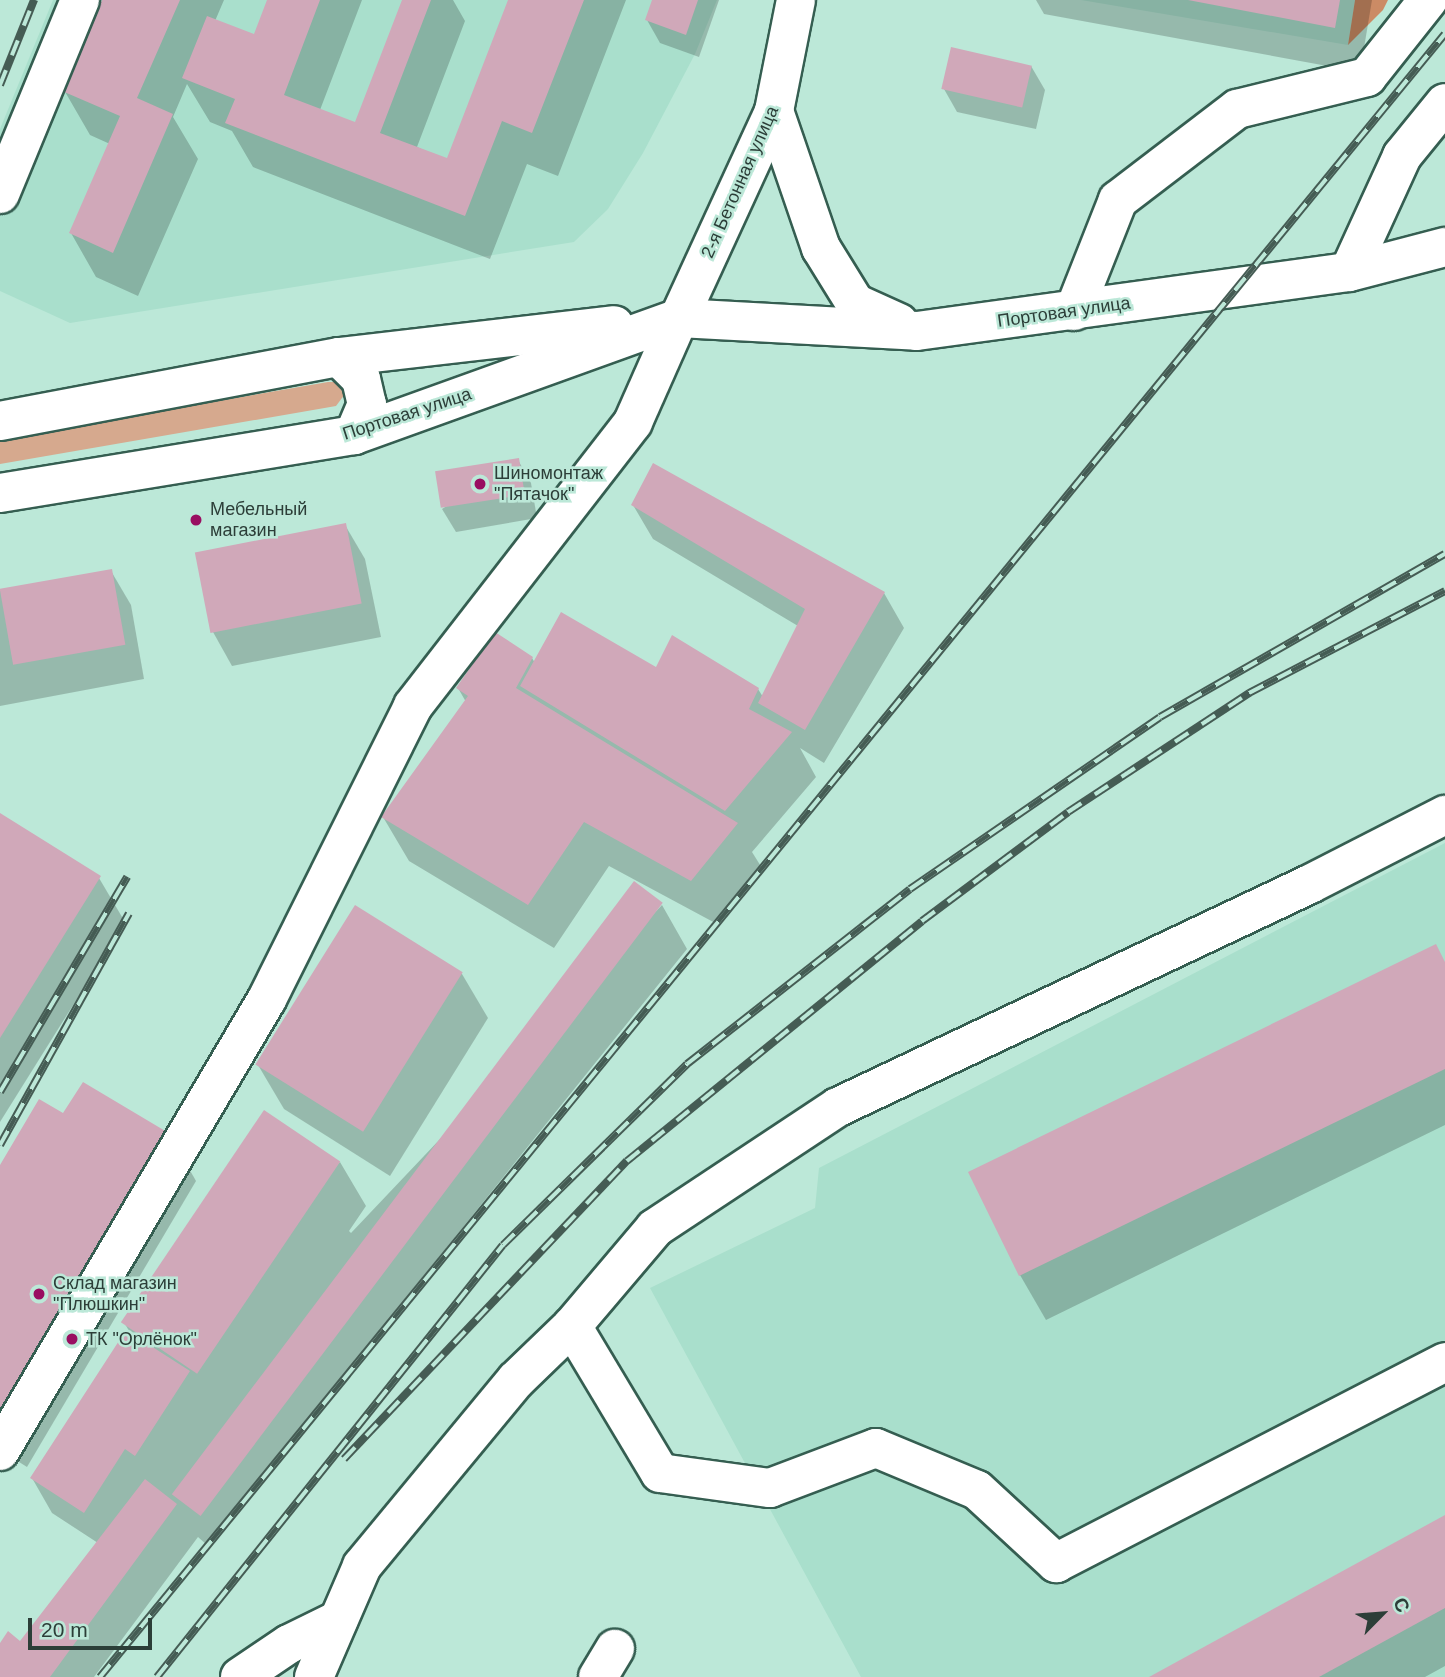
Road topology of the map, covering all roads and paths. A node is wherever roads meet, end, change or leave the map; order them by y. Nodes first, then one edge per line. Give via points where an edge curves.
1 (80, 0) edge
2 (796, 0) edge
3 (1428, 0) edge
4 (1445, 103) edge
5 (774, 111) junction
6 (0, 194) edge
7 (1445, 247) edge
8 (1349, 272) junction
9 (1074, 311) junction
10 (679, 318) junction
11 (917, 331) junction
12 (339, 357) junction
13 (0, 421) edge
14 (354, 435) junction
15 (0, 493) edge
16 (1445, 815) edge
17 (572, 1326) junction
18 (1445, 1362) edge
19 (0, 1451) edge
20 (338, 1620) junction
21 (240, 1677) edge
22 (314, 1677) edge

1 - 6 main road
2 - 5 main road, 2-я Бетонная улица
3 - 9 main road via 1367,77 1237,109 1118,200
4 - 8 main road via 1402,156
5 - 10 main road, 2-я Бетонная улица
5 - 11 main road via 821,248 855,303
7 - 8 main road, Портовая улица
8 - 9 main road, Портовая улица
9 - 11 main road, Портовая улица
10 - 11 main road, Портовая улица
10 - 12 main road, Портовая улица
10 - 14 main road, Портовая улица
10 - 19 main road, 2-я Бетонная улица via 633,422 413,706 267,999
12 - 13 main road, Портовая улица
12 - 14 main road via 362,379 367,404
14 - 15 main road, Портовая улица
16 - 17 main road via 1310,884 838,1107 655,1228
17 - 18 main road via 660,1473 769,1488 876,1448 978,1490 1056,1563
17 - 20 main road via 516,1380 362,1566
20 - 21 main road via 289,1644
20 - 22 main road

